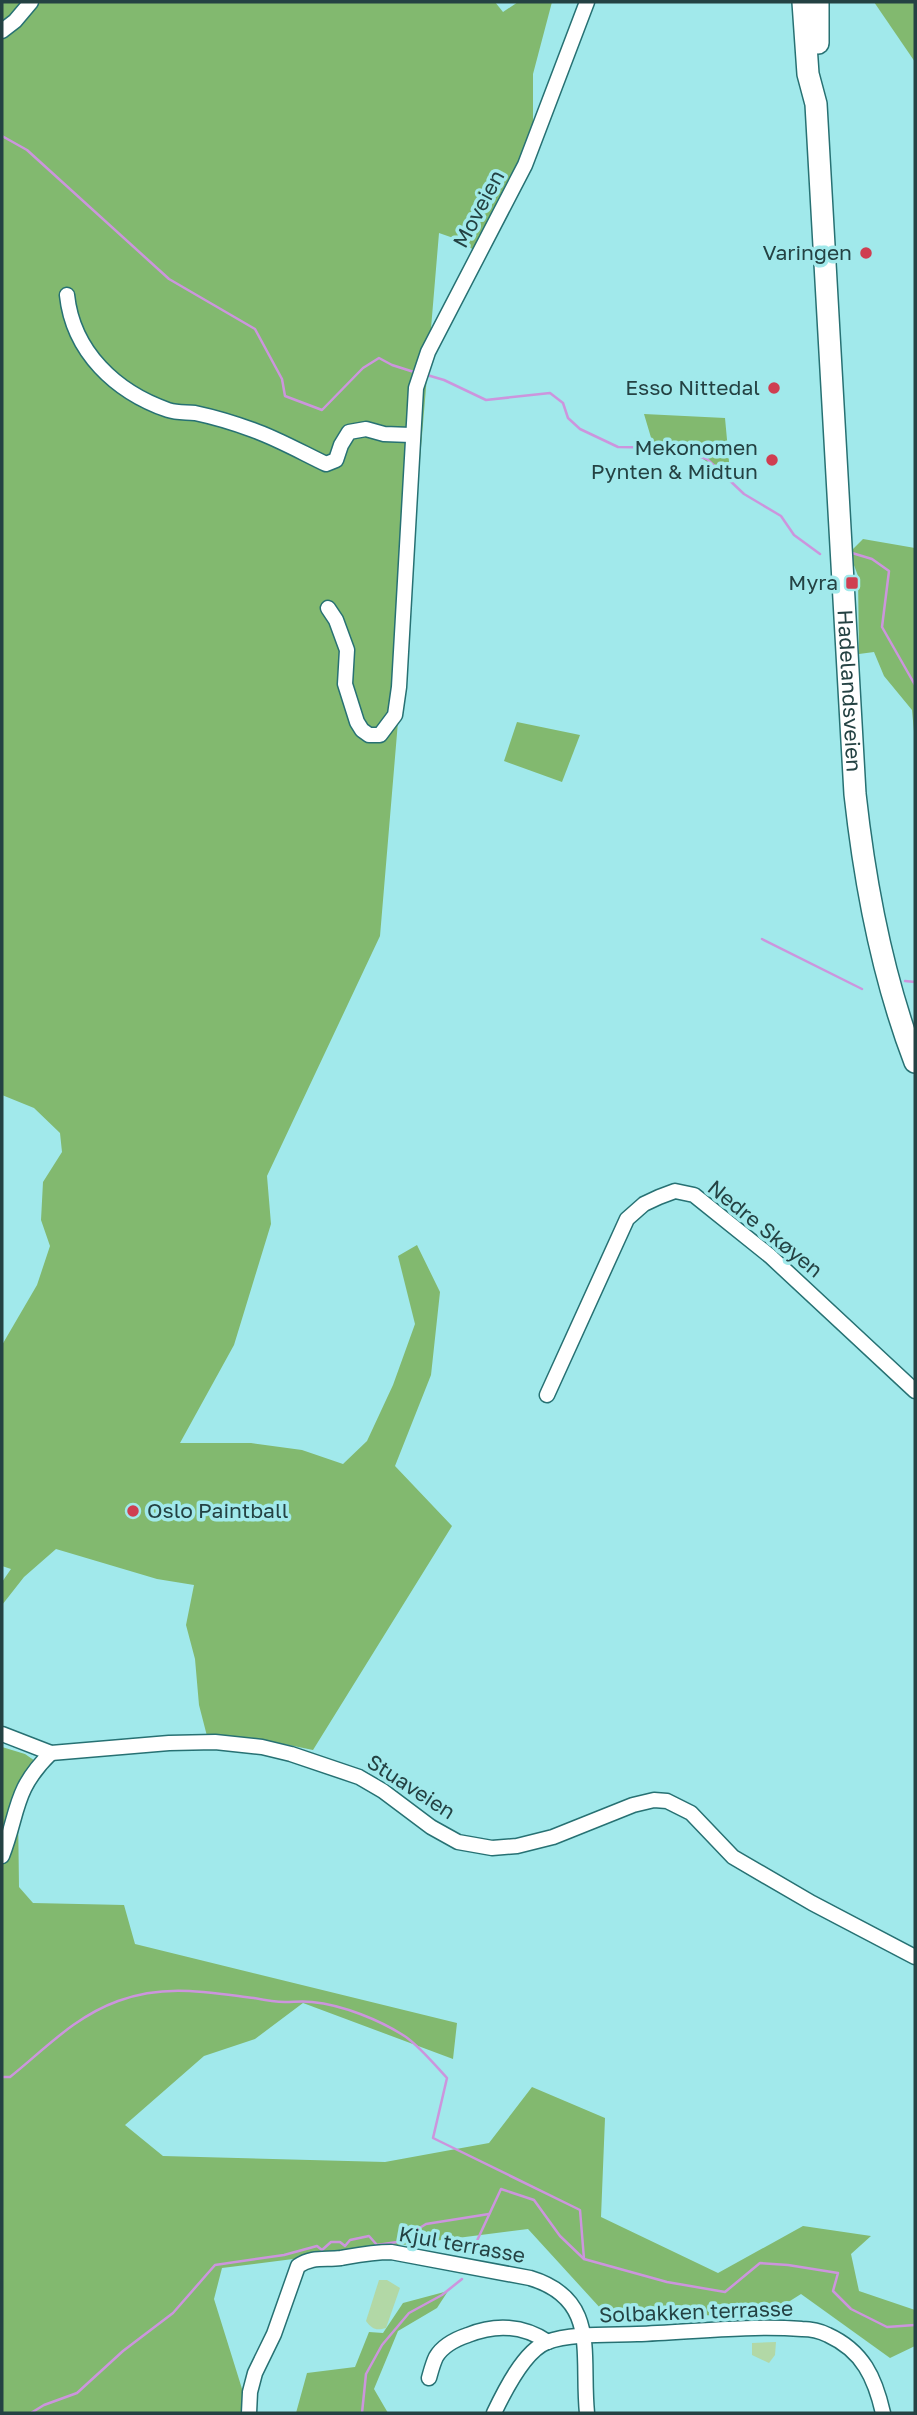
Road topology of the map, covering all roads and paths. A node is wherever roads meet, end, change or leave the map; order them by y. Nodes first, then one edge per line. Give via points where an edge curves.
1 (31, 2) edge
2 (587, 2) edge
3 (803, 2) edge
4 (818, 2) edge
5 (2, 31) edge
6 (816, 104) junction
7 (67, 295) dead end
8 (411, 435) junction
9 (328, 608) dead end
10 (915, 1062) edge
11 (915, 1391) edge
12 (547, 1395) dead end
13 (2, 1734) edge
14 (51, 1754) junction
15 (2, 1856) edge
16 (915, 1957) edge
17 (583, 2337) junction
18 (548, 2342) junction
19 (429, 2378) dead end
20 (249, 2413) edge
21 (494, 2413) edge
22 (587, 2413) edge
23 (883, 2413) edge

1 - 5 street
2 - 8 street, Moveien via 525,165 428,352 415,388
3 - 6 highway, Hadelandsveien via 808,74
4 - 6 highway, Hadelandsveien
6 - 10 highway, Hadelandsveien via 855,794 877,933
7 - 8 street via 69,315 96,365 130,391 171,411 255,430 326,464 336,460 349,432 366,429
8 - 9 street, Moveien via 399,687 395,715 380,735 369,735 357,722 345,684 347,650
11 - 12 street, Nedre Skøyen via 770,1256 694,1195 676,1192 643,1204 627,1219
13 - 14 street, Stuaveien
14 - 15 street via 34,1770 21,1793
14 - 16 street, Stuaveien via 199,1742 262,1747 359,1777 449,1837 492,1848 553,1837 633,1805 667,1801 691,1813 733,1857
17 - 18 street, Solbakken terrasse
17 - 20 street, Kjul terrasse via 571,2301 547,2283 391,2252 317,2258 304,2262 294,2273 274,2334 255,2373
17 - 22 street, Kjul terrasse
17 - 23 street, Solbakken terrasse via 780,2329 818,2332 852,2351 866,2366
18 - 19 street via 513,2328 482,2329 444,2348
18 - 21 street via 525,2360

